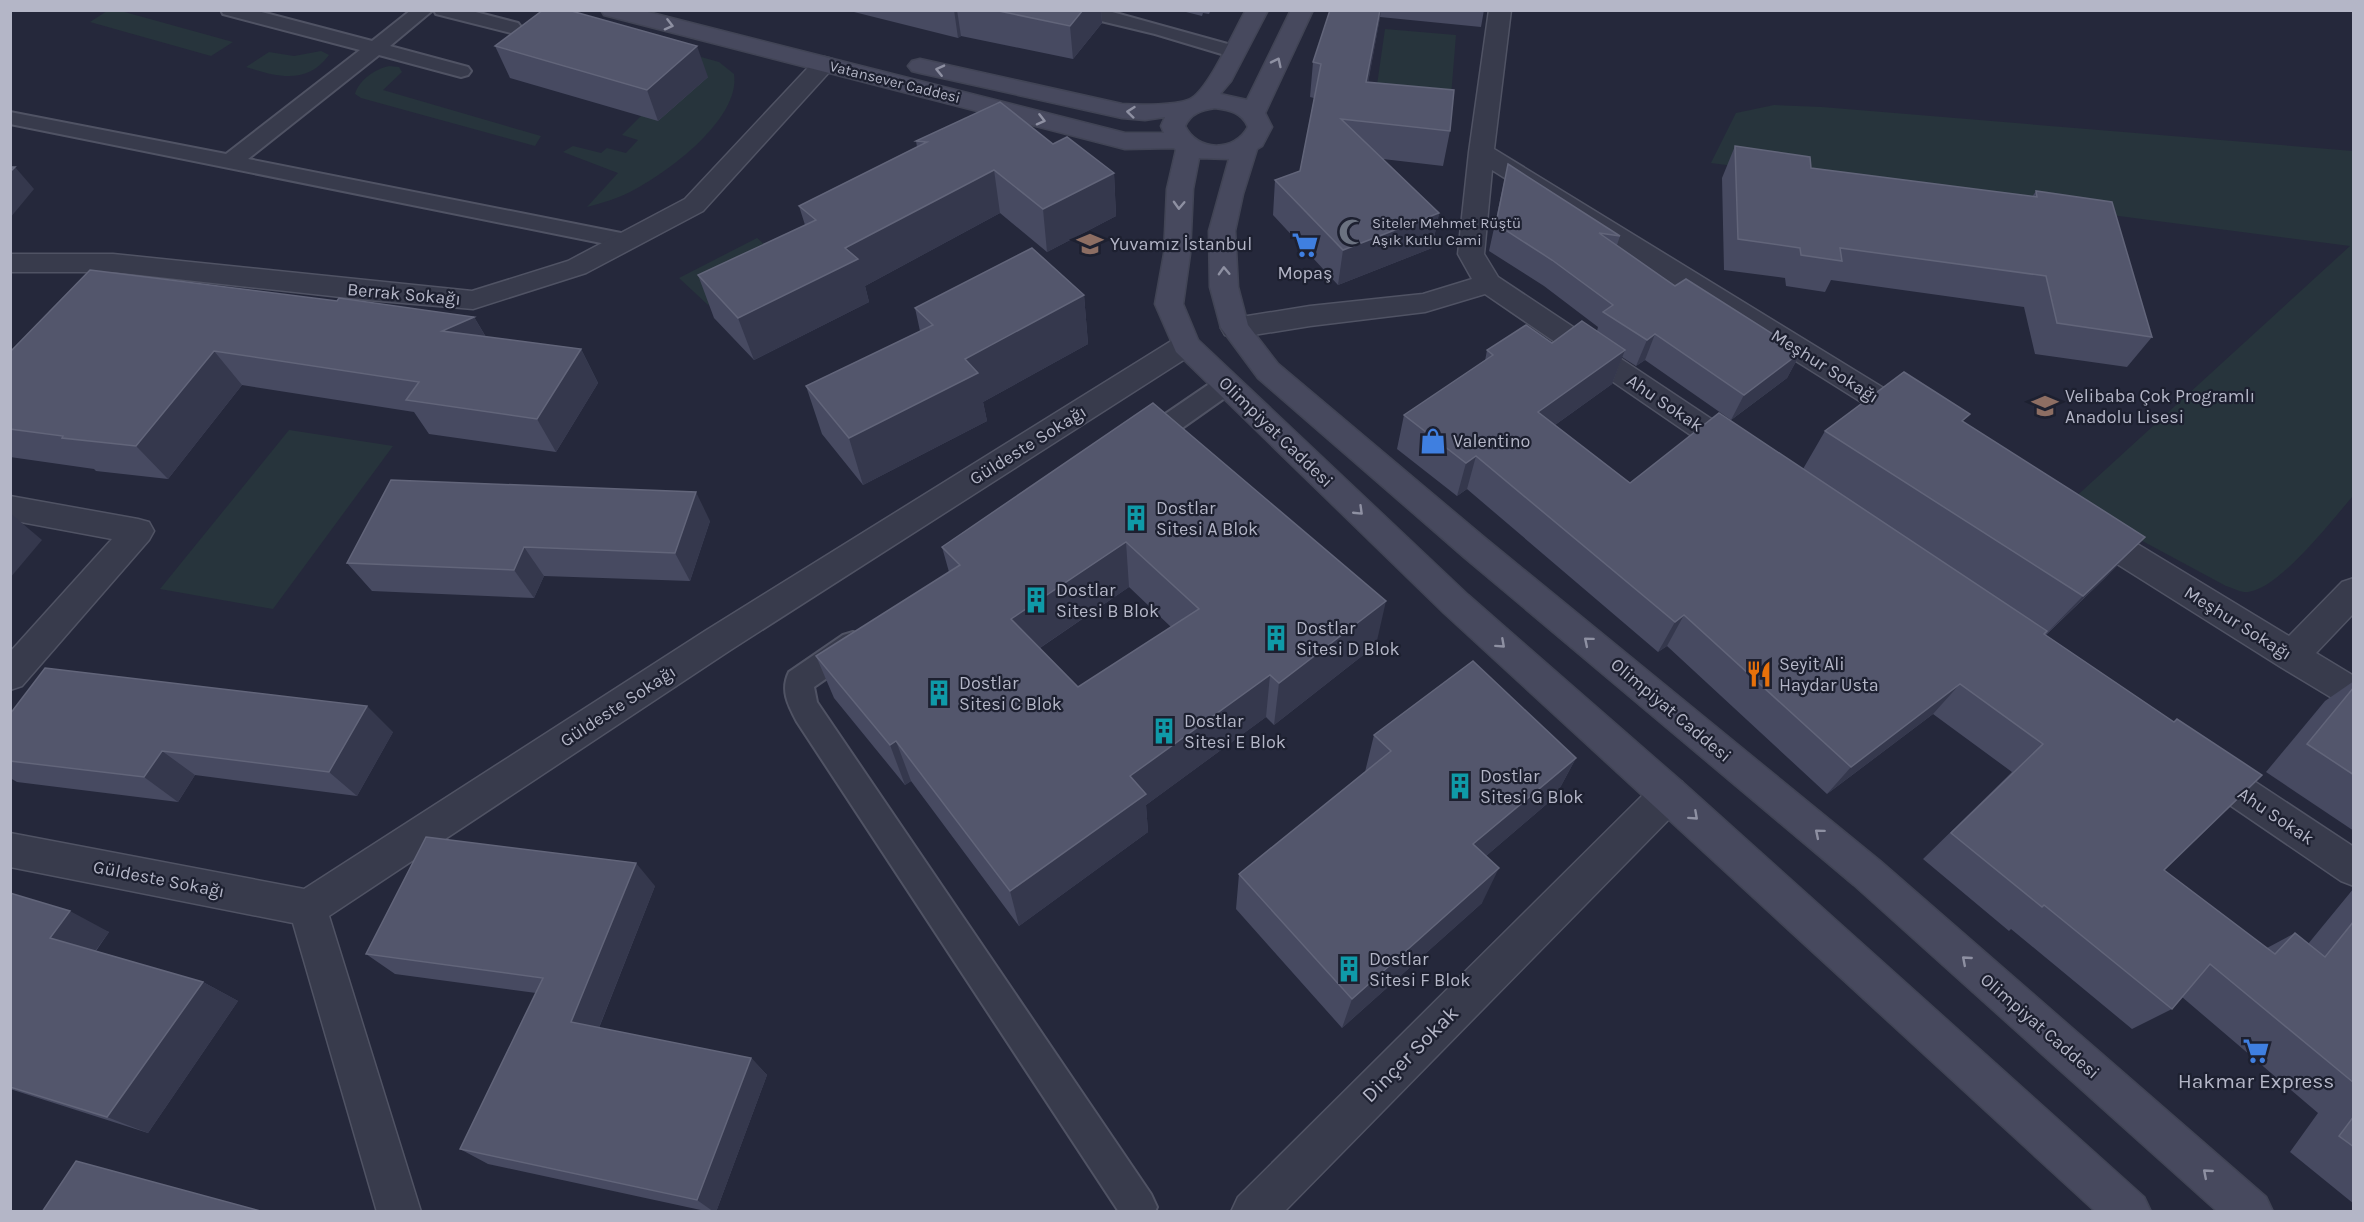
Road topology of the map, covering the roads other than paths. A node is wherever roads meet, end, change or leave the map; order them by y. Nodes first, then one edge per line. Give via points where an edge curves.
1 (230, 10) edge
2 (424, 10) edge
3 (443, 10) edge
4 (612, 10) edge
5 (695, 10) edge
6 (1079, 10) edge
7 (1257, 10) edge
8 (1302, 10) edge
9 (1500, 10) edge
10 (511, 27) dead end
11 (375, 49) junction
12 (1235, 52) junction
13 (832, 56) junction
14 (461, 71) dead end
15 (1195, 104) junction
16 (1253, 113) junction
17 (10, 118) edge
18 (1184, 144) junction
19 (1245, 147) junction
20 (1481, 152) junction
21 (230, 162) junction
22 (626, 241) junction
23 (10, 263) edge
24 (1488, 283) junction
25 (1235, 328) junction
26 (1186, 345) junction
27 (1227, 384) junction
28 (1936, 435) edge
29 (1120, 459) edge
30 (1763, 470) edge
31 (10, 508) edge
32 (2068, 517) edge
33 (2354, 591) edge
34 (877, 627) edge
35 (2291, 656) junction
36 (10, 676) edge
37 (2354, 694) edge
38 (2186, 756) edge
39 (1669, 794) junction
40 (10, 850) edge
41 (2354, 868) edge
42 (308, 908) junction
43 (1138, 1207) dead end
44 (399, 1212) edge
45 (1252, 1212) edge
46 (2129, 1212) edge
47 (2251, 1212) edge

1 - 11 lane
2 - 11 lane
3 - 10 lane
4 -> 13 main road, Vatansever Caddesi
5 - 13 main road, Vatansever Caddesi
6 - 12 lane
7 - 12 main road
16 -> 8 main road
9 - 20 street
11 - 14 lane
11 - 21 lane
12 - 15 main road via 1219,81
15 -> 13 main road, Vatansever Caddesi via 1145,113 1122,111
13 -> 18 main road, Vatansever Caddesi via 1125,141
13 - 22 street, Berrak Sokağı via 694,206
15 - 16 main road via 1230,102
15 - 18 main road via 1180,112 1173,126
16 - 19 main road via 1258,120 1258,134
17 - 21 lane
18 - 19 main road via 1217,153
18 -> 26 main road, Olimpiyat Caddesi via 1177,254 1169,304
25 -> 19 main road, Olimpiyat Caddesi via 1224,287 1222,231
20 - 24 street via 1471,254
20 - 28 street, Meşhur Sokağı
21 - 22 lane
22 - 23 street, Berrak Sokağı via 577,267 473,300 113,263
24 - 25 street via 1425,303
24 - 30 street, Ahu Sokak
25 - 26 main road
47 -> 25 main road, Olimpiyat Caddesi via 1867,873 1268,371
26 - 27 main road, Olimpiyat Caddesi
26 - 42 street, Güldeste Sokağı via 717,641
27 - 29 lane
27 -> 39 main road, Olimpiyat Caddesi via 1456,604
31 - 36 street via 138,531
32 - 35 street, Meşhur Sokağı
33 - 35 street
34 - 43 lane via 799,681 801,702
35 - 37 street, Meşhur Sokağı
38 - 41 street, Ahu Sokak
39 - 45 street, Dinçer Sokak
39 -> 46 main road, Olimpiyat Caddesi
40 - 42 street, Güldeste Sokağı
42 - 44 street

